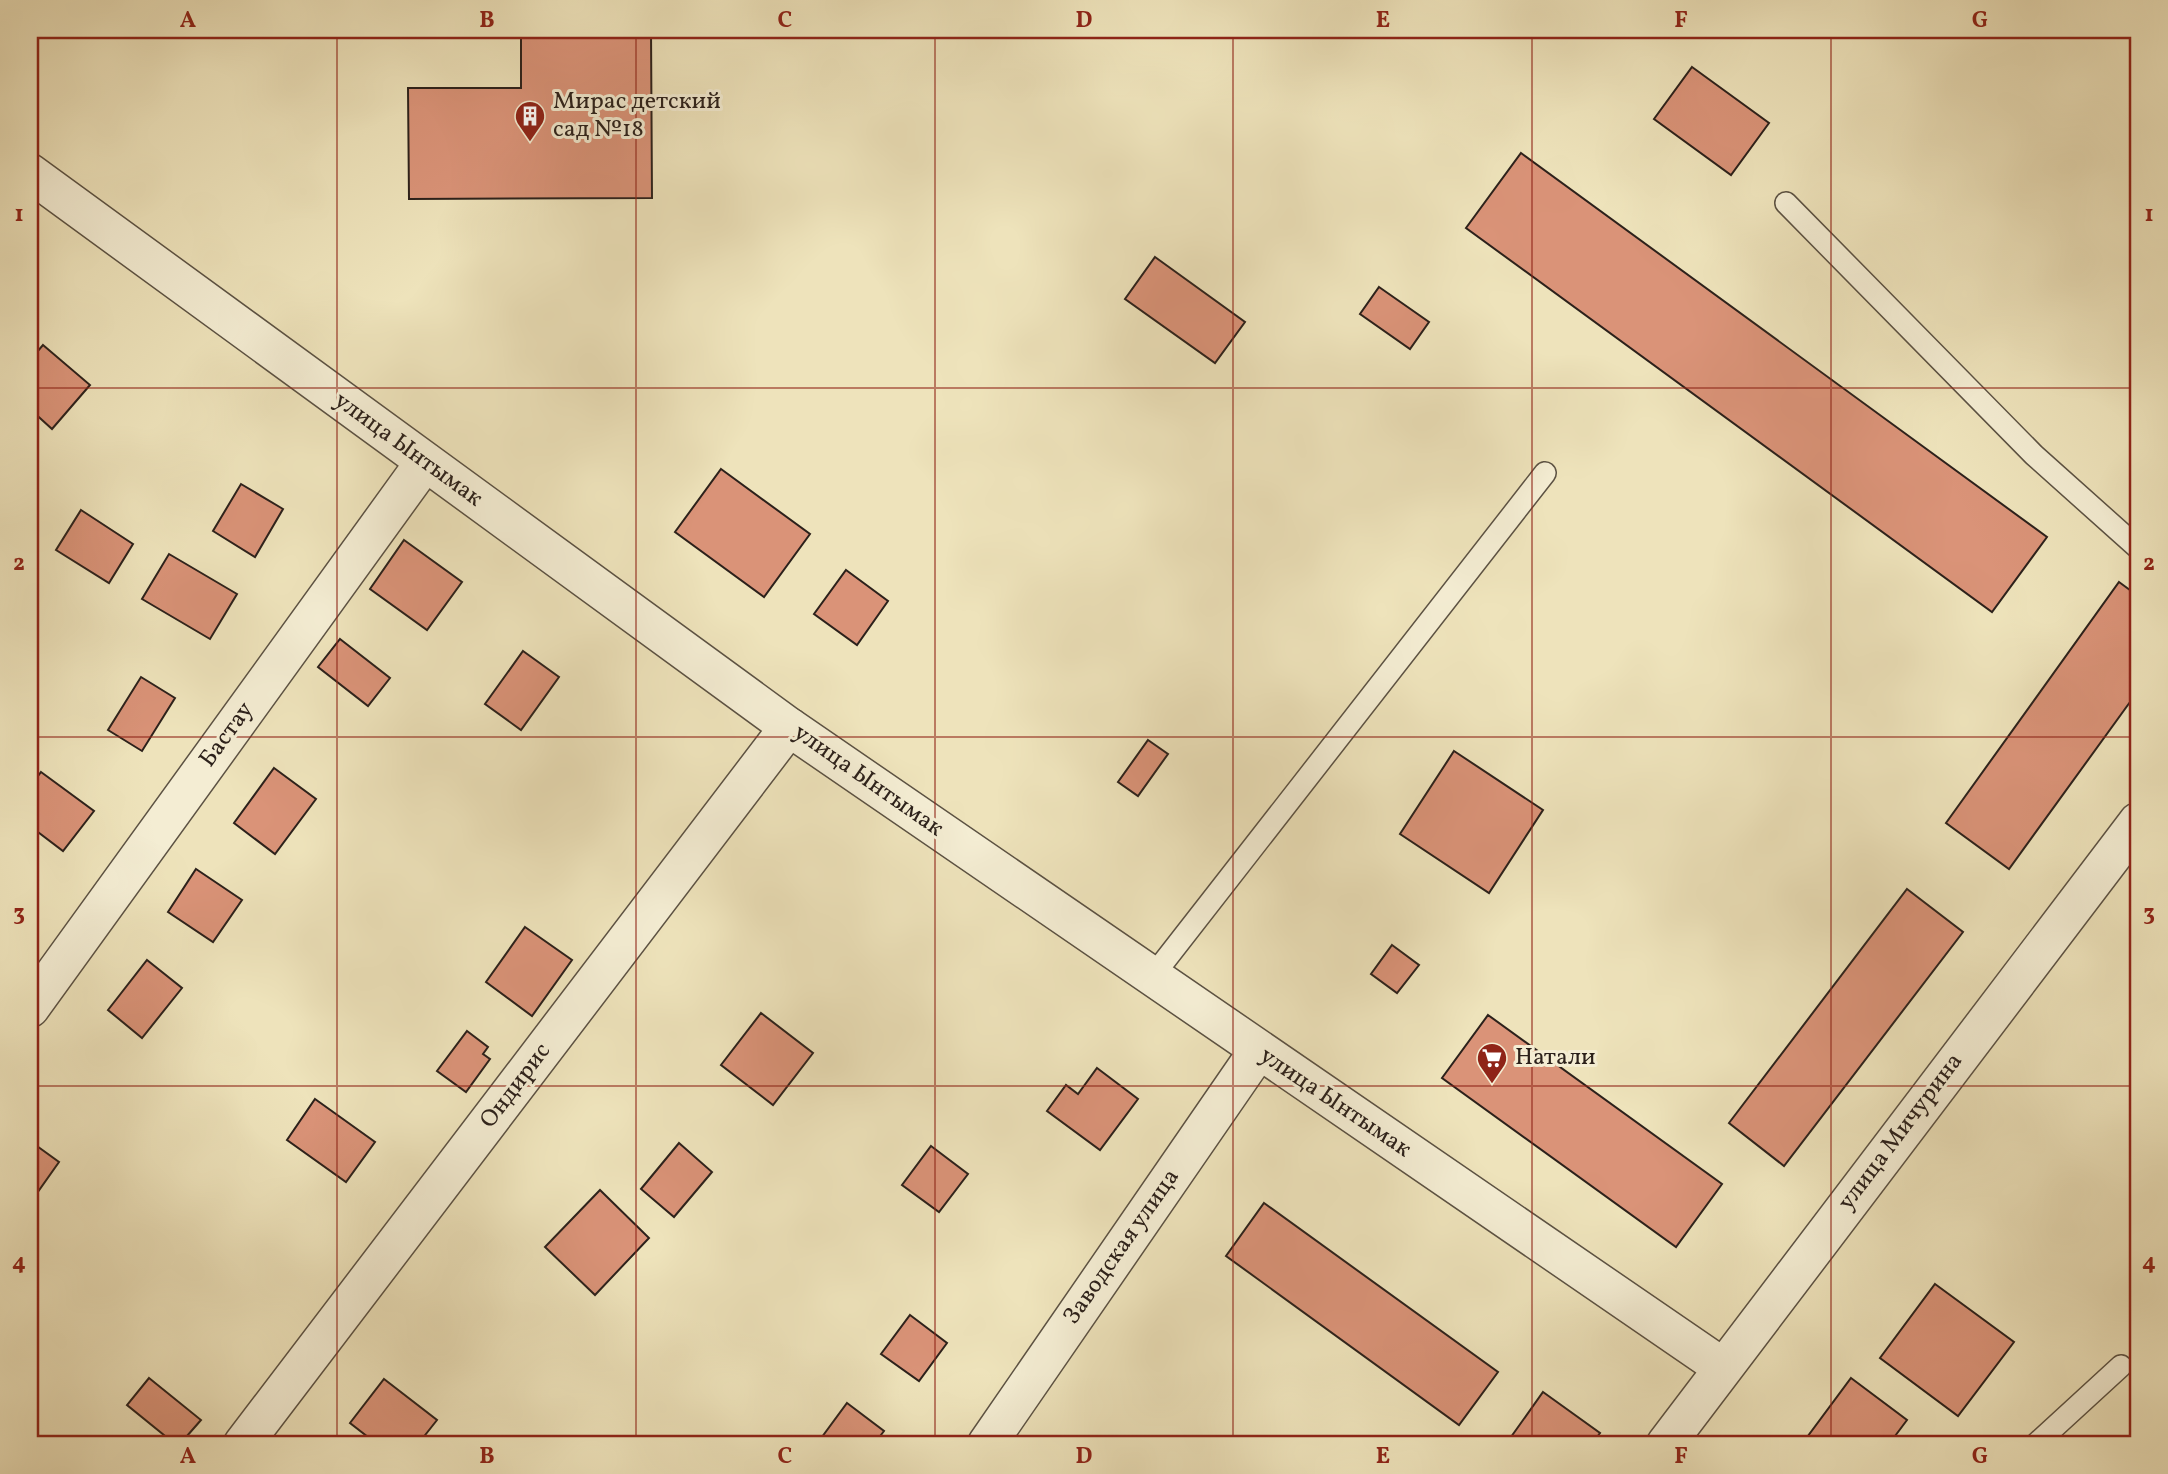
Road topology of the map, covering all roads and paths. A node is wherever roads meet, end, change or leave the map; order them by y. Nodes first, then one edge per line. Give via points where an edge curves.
1 (30, 173) edge
2 (1786, 203) dead end
3 (425, 462) junction
4 (1545, 473) dead end
5 (2138, 548) edge
6 (789, 727) junction
7 (2138, 822) edge
8 (1152, 977) junction
9 (30, 1008) edge
10 (1258, 1051) junction
11 (2121, 1366) dead end
12 (1722, 1367) junction
13 (243, 1444) edge
14 (987, 1444) edge
15 (1666, 1444) edge
16 (2036, 1444) edge

1 - 3 street, улица Ынтымак
2 - 5 lane via 2034,455
3 - 6 street, улица Ынтымак
3 - 9 street, Бастау
4 - 8 lane
6 - 8 street, улица Ынтымак
6 - 13 street, Ондирис
7 - 12 street, улица Мичурина
8 - 10 street, улица Ынтымак
10 - 12 street, улица Ынтымак
10 - 14 street, Заводская улица
11 - 16 lane
12 - 15 street, улица Мичурина

